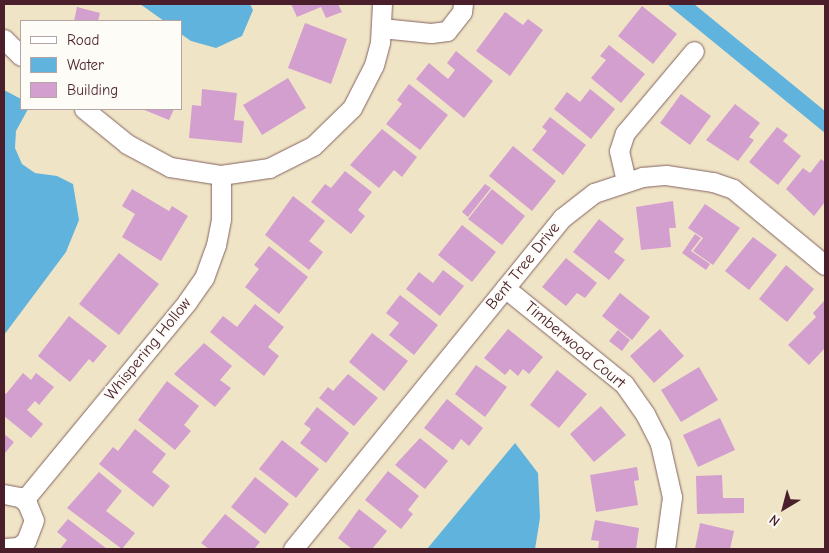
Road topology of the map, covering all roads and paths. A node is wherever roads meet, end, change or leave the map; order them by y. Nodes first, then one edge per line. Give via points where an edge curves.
1 (382, 4) edge
2 (463, 4) edge
3 (381, 28) junction
4 (4, 40) edge
5 (694, 51) dead end
6 (20, 55) edge
7 (85, 110) edge
8 (221, 175) junction
9 (626, 181) junction
10 (825, 265) edge
11 (505, 288) junction
12 (4, 494) edge
13 (24, 500) junction
14 (4, 548) edge
15 (293, 549) edge
16 (665, 549) edge

1 - 3 street
2 - 3 street via 462,12 447,31 431,33
3 - 8 street via 374,65 364,87 332,131 313,146 276,164
4 - 6 street
5 - 9 street via 625,133 619,152
7 - 8 street via 148,157 194,172
8 - 13 street, Whispering Hollow via 221,219 204,278
9 - 10 street, Bent Tree Drive via 666,175 690,177 733,190
9 - 11 street, Bent Tree Drive via 594,193 562,218
11 - 15 street, Bent Tree Drive
11 - 16 street, Timberwood Court via 624,384 645,414 660,444 672,497
12 - 13 street
13 - 14 street via 32,511 32,533 18,546

